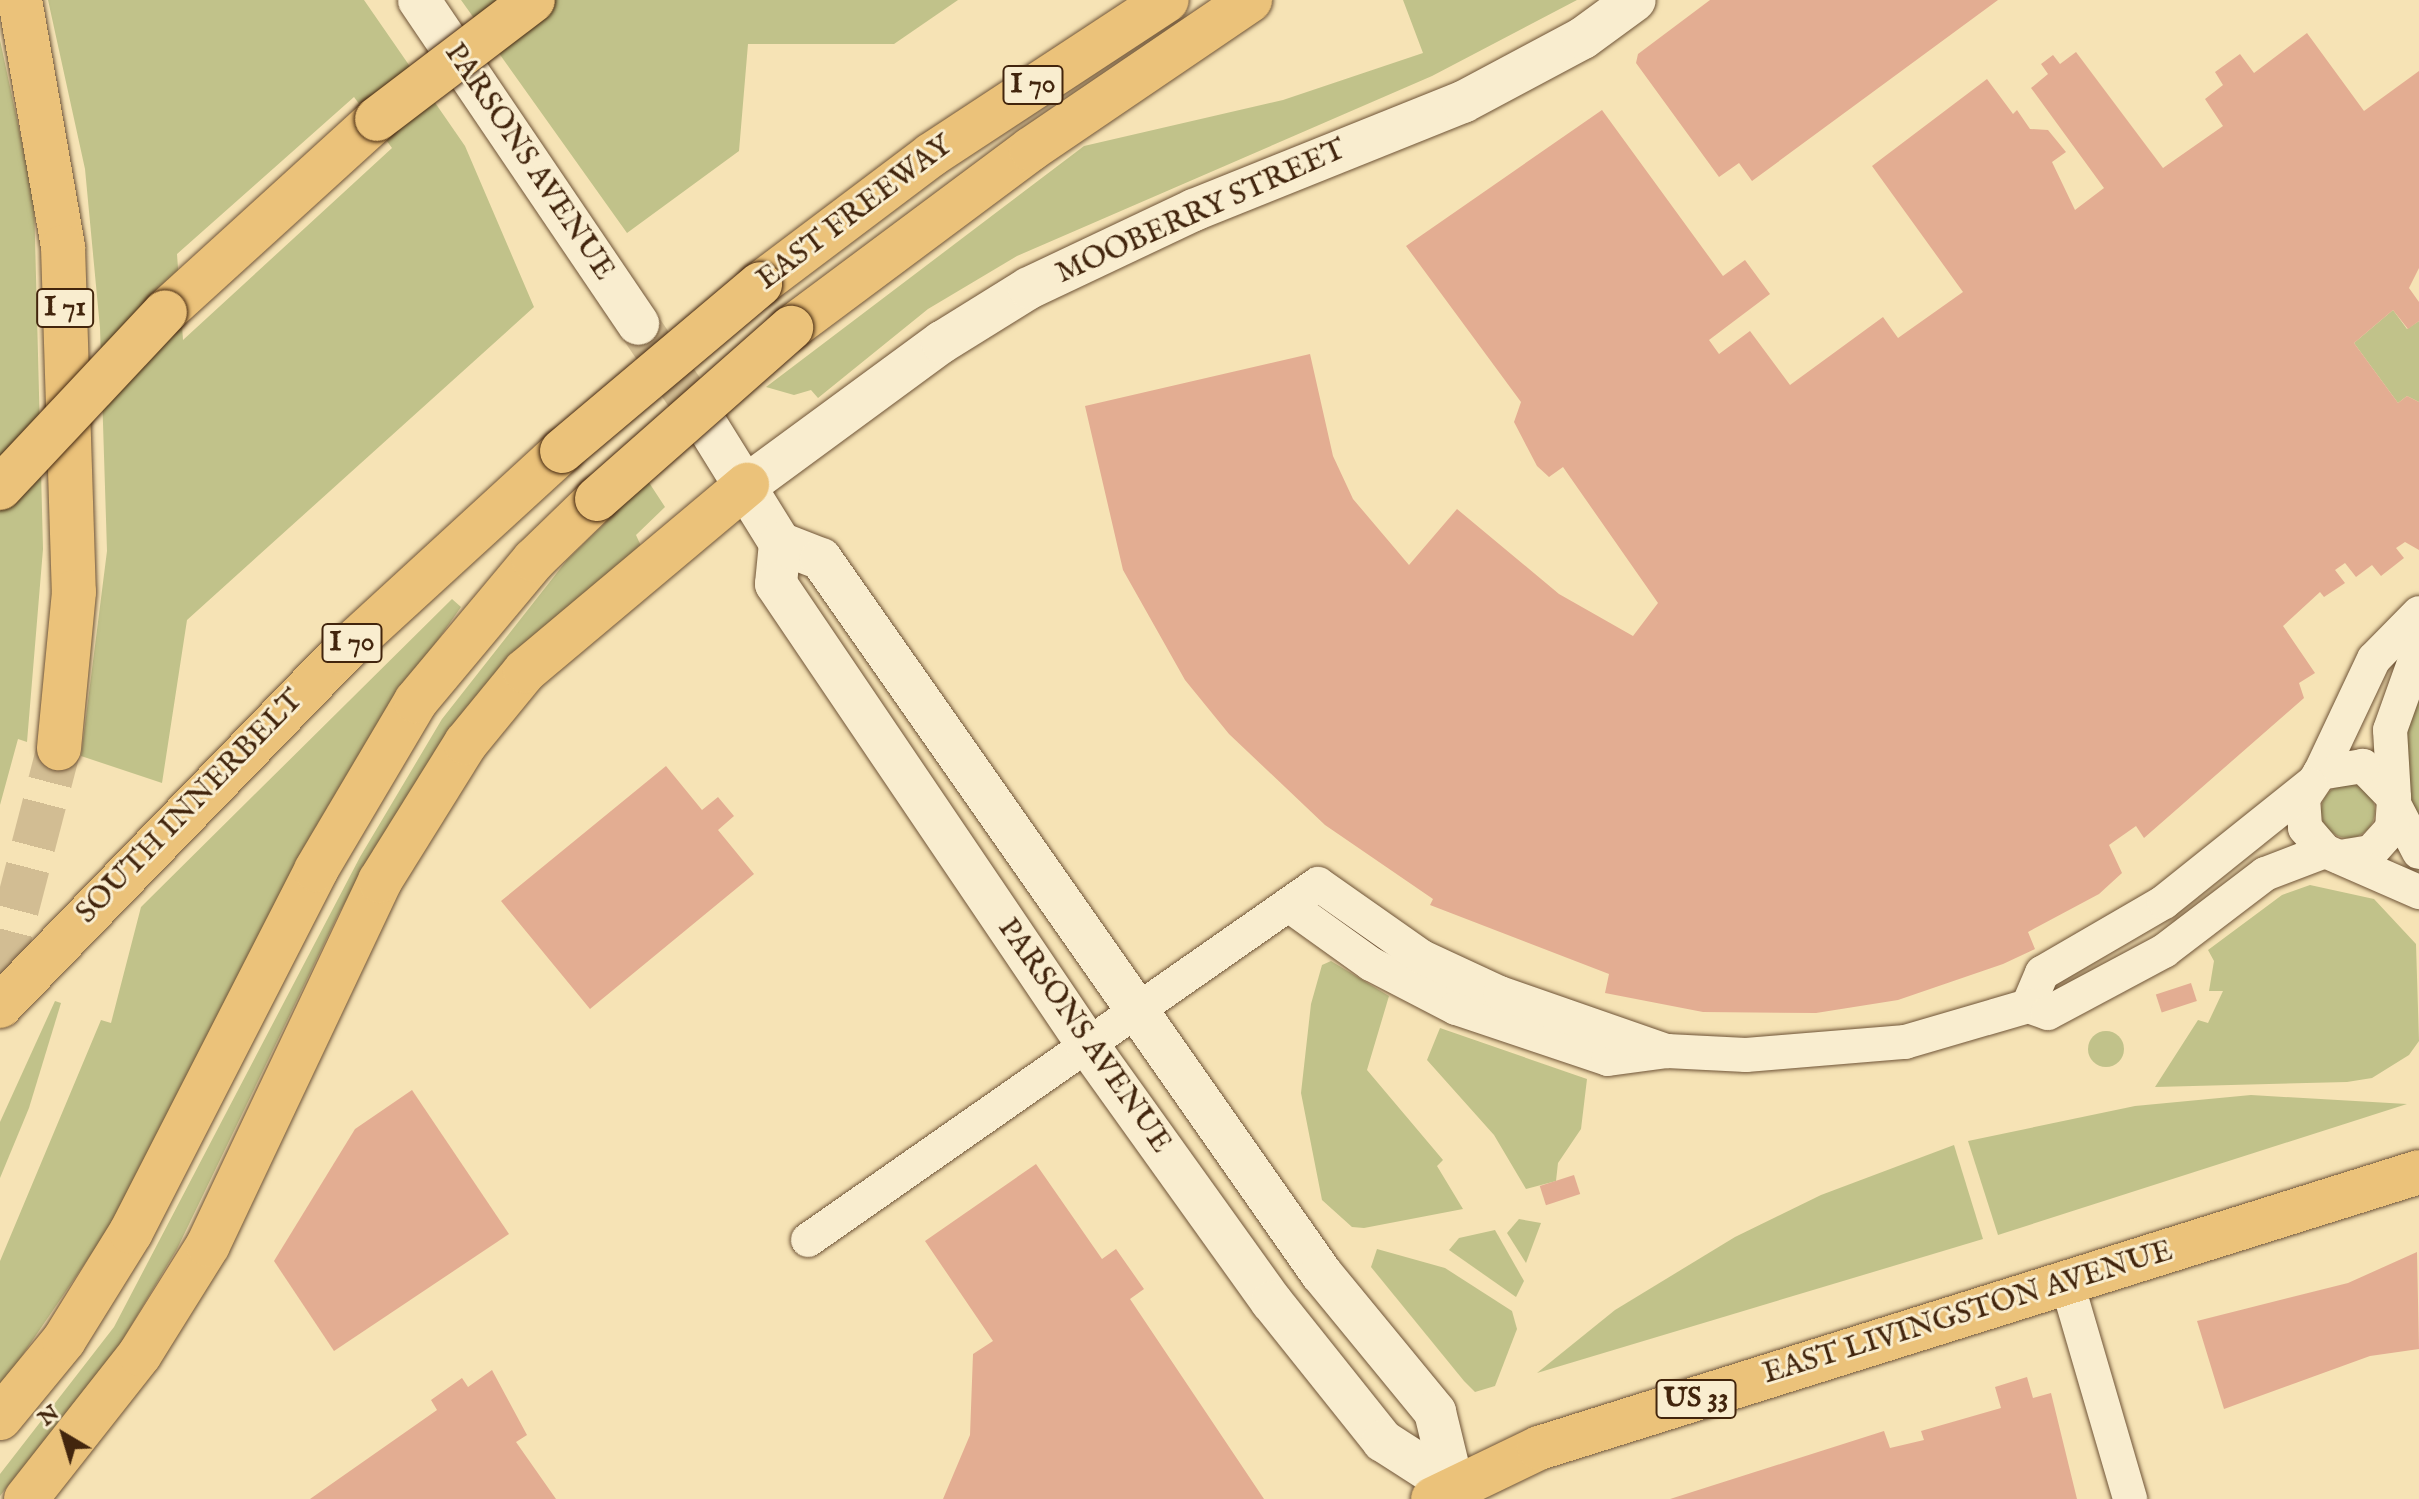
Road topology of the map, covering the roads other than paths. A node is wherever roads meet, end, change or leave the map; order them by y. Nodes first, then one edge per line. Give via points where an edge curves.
1 (20, 0) edge
2 (419, 0) edge
3 (533, 0) edge
4 (1250, 0) edge
5 (1635, 0) edge
6 (1152, 9) edge
7 (638, 324) tunnel mouth
8 (708, 427) tunnel mouth
9 (562, 451) joint
10 (747, 485) junction
11 (0, 488) edge
12 (780, 543) junction
13 (2419, 613) edge
14 (2419, 649) edge
15 (59, 748) tunnel mouth
16 (2315, 779) junction
17 (2394, 801) junction
18 (2419, 852) edge
19 (2333, 854) junction
20 (2419, 892) edge
21 (1290, 906) junction
22 (0, 1006) edge
23 (2028, 1006) junction
24 (1140, 1008) junction
25 (1087, 1044) junction
26 (1667, 1051) junction
27 (2419, 1172) edge
28 (808, 1240) dead end
29 (2067, 1283) junction
30 (0, 1418) edge
31 (1450, 1495) edge
32 (26, 1499) edge
33 (2130, 1499) edge

1 - 15 main road, I 71 / I 71 via 63,247 74,592
2 - 7 street, PARSONS AVENUE
3 - 11 main road, bridge via 377,119 165,312
4 - 30 main road, bridge via 1031,149 791,328 597,499 523,572 416,701 316,870 131,1232 64,1340
5 - 10 street, MOOBERRY STREET via 1583,38 1463,102 1194,210 1029,288 942,342
6 - 9 main road, EAST FREEWAY / I 70, bridge via 931,155 760,284
8 - 10 street
9 - 22 main road, SOUTH INNERBELT / I 70 via 343,652
10 - 12 street
10 - 32 main road via 525,671 466,743 380,881 208,1245 140,1354
12 - 24 street, PARSONS AVENUE via 821,559
12 - 25 street, PARSONS AVENUE via 776,584
13 - 16 street via 2374,659 2345,708
14 - 17 street via 2390,730
16 - 17 street via 2363,766
16 - 19 street via 2303,821
16 - 23 street via 2164,902 2042,973
17 - 18 street
17 - 19 street via 2383,842
19 - 20 street
19 - 23 street via 2265,874 2164,951 2048,1013
21 - 24 street
21 - 26 street via 1371,964 1470,1013 1608,1059
21 - 26 street via 1318,884 1441,966
23 - 26 street via 1905,1042 1835,1052
24 - 25 street
24 - 31 street, PARSONS AVENUE via 1321,1273 1435,1412
25 - 28 street
25 - 31 street, PARSONS AVENUE via 1272,1302 1383,1441
27 - 29 main road, EAST LIVINGSTON AVENUE / US 33
29 - 31 main road, EAST LIVINGSTON AVENUE / US 33 via 1539,1448
29 - 33 street

